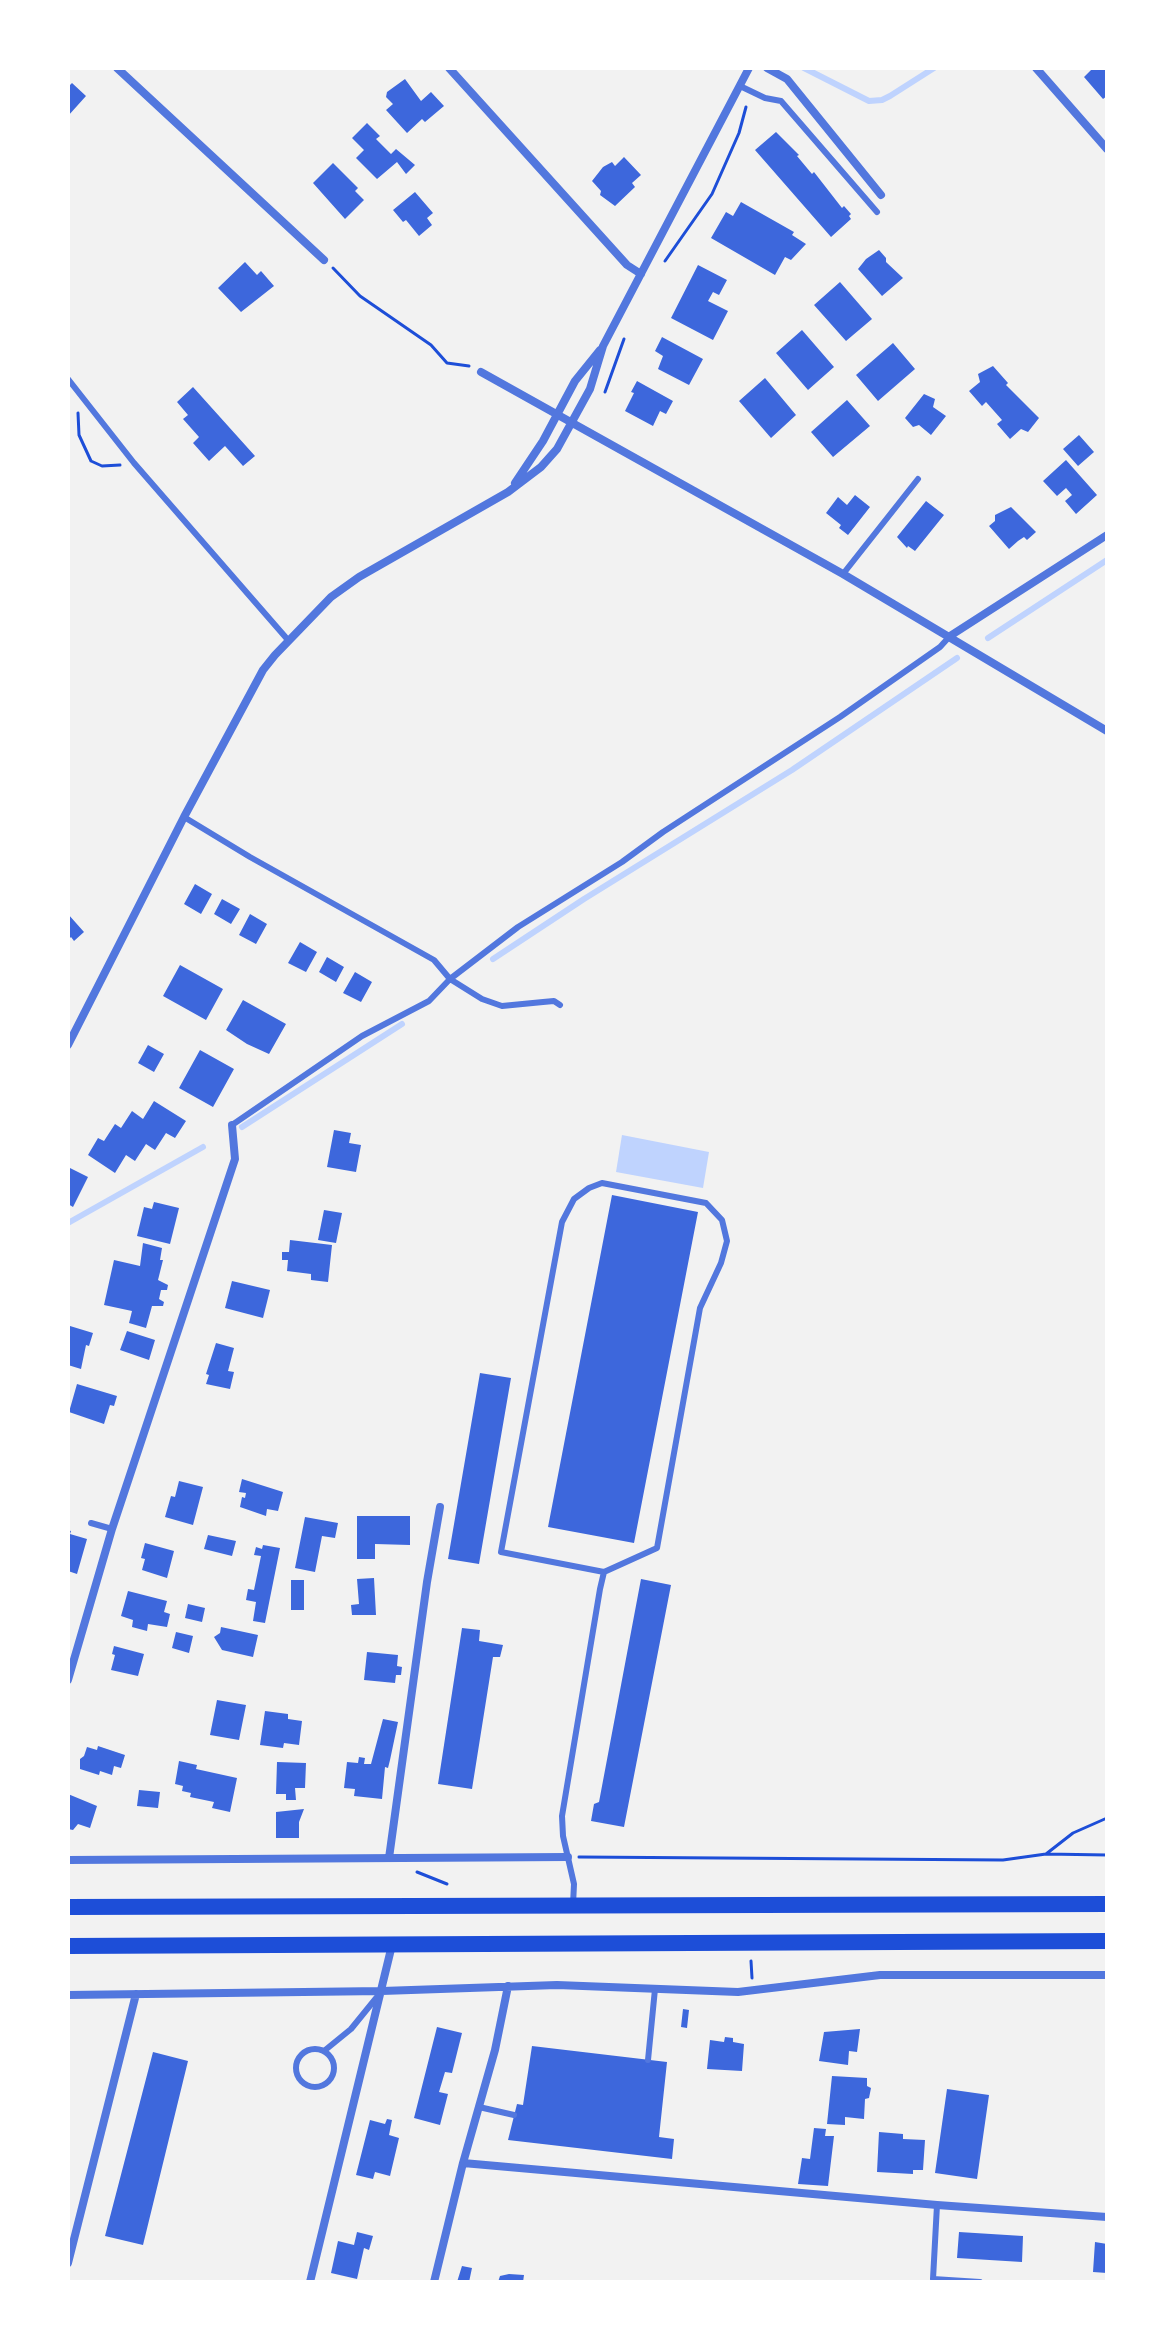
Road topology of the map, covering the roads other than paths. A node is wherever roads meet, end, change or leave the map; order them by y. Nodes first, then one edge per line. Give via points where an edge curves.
1 (117, 68) edge
2 (449, 68) edge
3 (749, 68) edge
4 (767, 68) edge
5 (1036, 68) edge
6 (740, 86) junction
7 (1107, 149) edge
8 (881, 195) dead end
9 (877, 212) dead end
10 (324, 260) road end
11 (641, 274) junction
12 (603, 346) junction
13 (481, 372) road end
14 (68, 379) edge
15 (557, 415) junction
16 (571, 423) junction
17 (918, 479) dead end
18 (512, 488) junction
19 (1107, 535) edge
20 (843, 574) junction
21 (950, 636) junction
22 (288, 640) junction
23 (1107, 731) edge
24 (184, 817) junction
25 (450, 979) junction
26 (560, 1005) dead end
27 (68, 1045) edge
28 (232, 1125) joint
29 (440, 1507) dead end
30 (91, 1523) dead end
31 (112, 1529) junction
32 (604, 1572) junction
33 (68, 1680) edge
34 (568, 1857) junction
35 (389, 1858) junction
36 (68, 1860) edge
37 (1107, 1904) edge
38 (573, 1905) junction
39 (68, 1907) edge
40 (1107, 1941) edge
41 (392, 1944) junction
42 (68, 1946) edge
43 (1107, 1975) edge
44 (508, 1986) junction
45 (655, 1989) junction
46 (382, 1991) junction
47 (136, 1994) junction
48 (68, 1995) edge
49 (324, 2051) junction
50 (648, 2060) dead end
51 (479, 2107) junction
52 (514, 2115) dead end
53 (463, 2163) junction
54 (937, 2205) junction
55 (1107, 2217) edge
56 (68, 2263) edge
57 (310, 2282) edge
58 (434, 2282) edge
59 (980, 2282) edge

1 - 10 street
2 - 11 street via 627,265
3 - 6 street
4 - 8 street via 787,79
5 - 7 street
6 - 9 lane via 781,101
6 - 11 street
11 - 12 street
12 - 15 street via 581,371
12 - 16 street via 593,383
13 - 15 street
14 - 22 lane
15 - 16 street
15 - 18 street
16 - 18 street via 550,459
16 - 20 street
17 - 20 lane
18 - 22 street via 359,577
19 - 21 street
20 - 21 street
21 - 23 street
21 - 25 lane via 840,717 518,927
22 - 24 street via 263,670
24 - 25 lane via 434,960
24 - 27 street
25 - 26 lane via 502,1006 554,1001
25 - 28 lane via 429,1001 362,1036
28 - 31 street via 235,1159
29 - 35 street
30 - 31 lane
31 - 33 street
32 - 32 lane via 657,1548 700,1308 727,1241 722,1220 706,1203 602,1183 574,1199 562,1222 501,1552
32 - 34 lane via 562,1816
34 - 35 street
34 - 38 lane
35 - 36 street
37 - 38 main road
38 - 39 main road
40 - 41 main road
41 - 42 main road
41 - 46 street
43 - 45 street via 880,1975 738,1992
44 - 45 street
44 - 46 street
44 - 51 street
45 - 50 lane
46 - 47 street
46 - 49 lane via 351,2029
46 - 57 street
47 - 48 street
47 - 56 street
49 - 49 lane via 313,2049 299,2059 301,2081 319,2087 333,2074 333,2061
51 - 52 lane
51 - 53 street
53 - 54 street
53 - 58 street
54 - 55 street
54 - 59 lane via 933,2279

